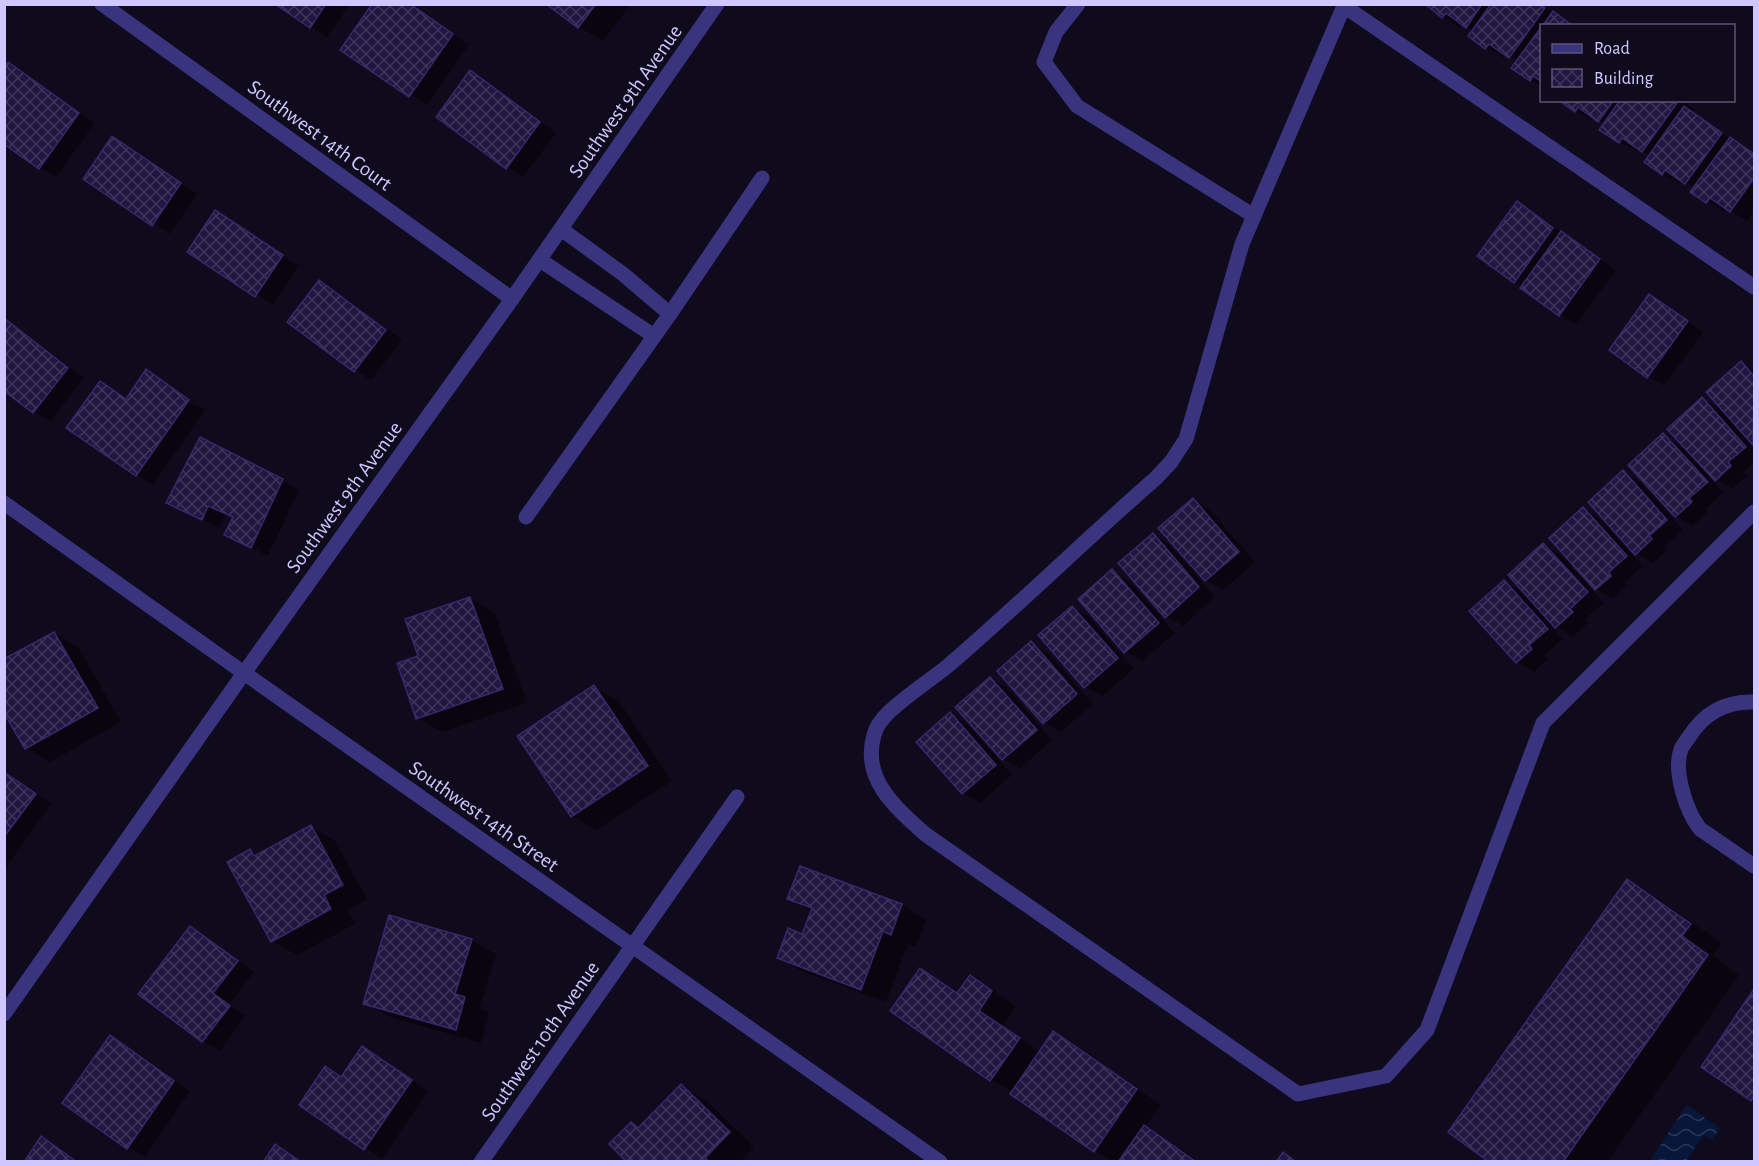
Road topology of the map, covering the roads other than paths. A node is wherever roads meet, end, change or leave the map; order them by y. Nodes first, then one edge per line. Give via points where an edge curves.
1 (102, 4) edge
2 (717, 4) edge
3 (1078, 4) edge
4 (1343, 5) edge
5 (119, 9) edge
6 (762, 178) dead end
7 (1254, 216) junction
8 (561, 229) junction
9 (540, 260) junction
10 (1755, 287) edge
11 (512, 299) junction
12 (670, 314) junction
13 (654, 336) junction
14 (4, 502) edge
15 (1755, 512) edge
16 (526, 517) dead end
17 (244, 673) junction
18 (1755, 702) edge
19 (737, 797) dead end
20 (1755, 866) edge
21 (633, 945) junction
22 (4, 1014) edge
23 (481, 1161) edge
24 (940, 1161) edge

1 - 5 street, Southwest 14th Court
2 - 8 street, Southwest 9th Avenue
3 - 7 street via 1056,32 1044,62 1077,106
4 - 7 street
4 - 10 street
5 - 11 street, Southwest 14th Court
6 - 12 street
7 - 15 street via 1242,244 1186,439 1171,462 949,665 889,713 873,737 871,764 884,793 925,834 1298,1094 1386,1076 1427,1030 1543,723
8 - 9 street, Southwest 9th Avenue
8 - 12 street
9 - 11 street, Southwest 9th Avenue
9 - 13 street
11 - 17 street, Southwest 9th Avenue
12 - 13 street
13 - 16 street
14 - 17 street, Southwest 14th Street
17 - 21 street, Southwest 14th Street
17 - 22 street, Southwest 9th Avenue
18 - 20 street via 1720,706 1697,724 1681,749 1679,771 1686,802 1700,829
19 - 21 street, Southwest 10th Avenue
21 - 23 street, Southwest 10th Avenue
21 - 24 street, Southwest 14th Street

